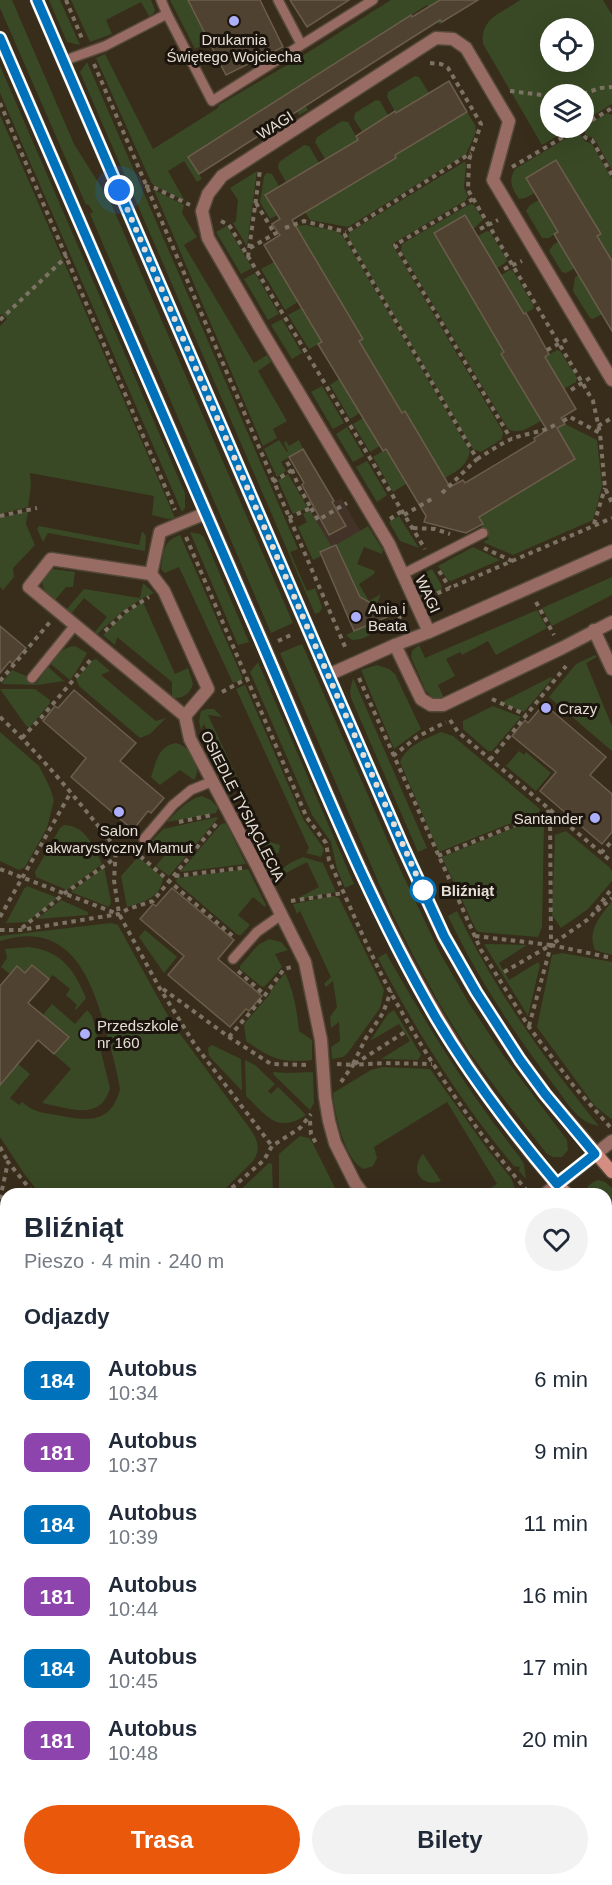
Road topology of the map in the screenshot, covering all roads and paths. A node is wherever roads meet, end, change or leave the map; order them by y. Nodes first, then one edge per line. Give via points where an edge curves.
1 (37, 0) edge
2 (66, 0) edge
3 (161, 0) edge
4 (278, 0) edge
5 (373, 0) edge
6 (167, 14) junction
7 (0, 38) edge
8 (301, 44) junction
9 (89, 52) junction
10 (63, 61) junction
11 (426, 63) dead end
12 (612, 87) edge
13 (594, 90) edge
14 (540, 94) edge
15 (495, 96) junction
16 (0, 103) edge
17 (612, 108) edge
18 (594, 119) edge
19 (561, 138) edge
20 (586, 138) edge
21 (471, 152) junction
22 (261, 166) dead end
23 (612, 175) edge
24 (510, 176) dead end
25 (145, 186) junction
26 (473, 199) junction
27 (256, 203) junction
28 (202, 211) junction
29 (230, 225) dead end
30 (285, 228) dead end
31 (346, 232) junction
32 (250, 249) junction
33 (67, 256) junction
34 (248, 257) junction
35 (0, 320) edge
36 (583, 331) junction
37 (559, 344) junction
38 (547, 350) dead end
39 (605, 368) junction
40 (612, 380) edge
41 (582, 383) junction
42 (571, 390) dead end
43 (612, 418) edge
44 (563, 421) dead end
45 (555, 425) dead end
46 (598, 426) junction
47 (600, 433) junction
48 (511, 439) junction
49 (477, 459) junction
50 (287, 462) dead end
51 (292, 470) junction
52 (273, 482) junction
53 (605, 488) junction
54 (442, 493) dead end
55 (360, 496) junction
56 (435, 497) dead end
57 (612, 503) edge
58 (37, 508) dead end
59 (311, 508) junction
60 (206, 513) junction
61 (404, 515) junction
62 (0, 516) edge
63 (288, 518) junction
64 (612, 518) edge
65 (181, 524) junction
66 (594, 524) junction
67 (483, 533) dead end
68 (612, 551) edge
69 (432, 560) junction
70 (512, 561) dead end
71 (151, 574) junction
72 (403, 574) junction
73 (450, 588) dead end
74 (528, 588) junction
75 (164, 591) junction
76 (416, 603) junction
77 (58, 612) junction
78 (332, 617) junction
79 (612, 622) edge
80 (75, 625) junction
81 (308, 628) junction
82 (394, 629) dead end
83 (594, 630) junction
84 (429, 632) junction
85 (98, 644) junction
86 (355, 644) dead end
87 (395, 645) junction
88 (264, 647) junction
89 (345, 648) junction
90 (562, 648) junction
91 (348, 653) dead end
92 (566, 666) dead end
93 (612, 669) edge
94 (357, 674) dead end
95 (328, 675) junction
96 (32, 678) dead end
97 (248, 678) junction
98 (0, 681) edge
99 (213, 697) dead end
100 (492, 699) dead end
101 (526, 715) junction
102 (185, 716) junction
103 (0, 717) edge
104 (450, 720) dead end
105 (22, 738) junction
106 (490, 760) junction
107 (213, 781) junction
108 (71, 792) junction
109 (550, 811) junction
110 (226, 812) junction
111 (155, 827) junction
112 (144, 840) dead end
113 (612, 841) edge
114 (116, 848) junction
115 (602, 853) junction
116 (438, 856) junction
117 (115, 858) junction
118 (612, 862) edge
119 (258, 866) junction
120 (0, 868) edge
121 (175, 876) junction
122 (23, 877) junction
123 (169, 882) junction
124 (612, 888) edge
125 (65, 893) junction
126 (344, 893) junction
127 (612, 898) edge
128 (274, 901) junction
129 (119, 914) junction
130 (282, 915) junction
131 (0, 917) edge
132 (590, 918) junction
133 (0, 930) edge
134 (20, 930) junction
135 (475, 936) junction
136 (237, 939) dead end
137 (551, 945) junction
138 (612, 958) edge
139 (232, 962) joint
140 (305, 962) junction
141 (504, 972) dead end
142 (159, 987) junction
143 (390, 992) junction
144 (265, 994) junction
145 (529, 1027) junction
146 (405, 1032) dead end
147 (229, 1037) junction
148 (433, 1064) junction
149 (323, 1065) junction
150 (353, 1065) junction
151 (325, 1097) junction
152 (612, 1130) edge
153 (612, 1140) edge
154 (272, 1146) junction
155 (0, 1147) edge
156 (595, 1154) junction
157 (8, 1162) junction
158 (612, 1172) edge
159 (557, 1184) junction
160 (2, 1188) edge
161 (29, 1188) edge
162 (232, 1188) edge
163 (359, 1188) edge
164 (525, 1188) edge
165 (552, 1188) edge
166 (561, 1188) edge

1 - 10 street
2 - 9 path
3 - 6 lane
4 - 8 lane
5 - 8 lane
6 - 8 lane via 212,101
6 - 9 lane
7 - 60 street
9 - 10 lane
9 - 25 path
10 - 81 street
11 - 21 path via 448,68 481,124
12 - 13 path
14 - 15 path via 511,90
15 - 28 street, WAGI via 466,48 453,39 436,38 222,176 208,194
15 - 36 street, WAGI via 509,121 493,180
16 - 33 path
17 - 18 path
19 - 24 path via 512,167
20 - 23 path via 592,140
21 - 26 path via 468,190
21 - 31 path
22 - 27 path
25 - 28 path
25 - 52 path
26 - 37 path
26 - 48 path via 395,245
27 - 32 path
27 - 32 path via 276,233
28 - 55 street, WAGI via 208,238
29 - 34 path
30 - 31 path via 304,221
31 - 49 path
32 - 34 path
33 - 35 path
33 - 65 path
34 - 61 path
36 - 37 path
36 - 39 street, WAGI
37 - 38 path
37 - 41 path
39 - 40 street, WAGI
39 - 41 path
41 - 42 path
41 - 46 path via 593,401
43 - 46 path
44 - 47 path via 570,417
45 - 48 path
46 - 47 path
47 - 53 path
48 - 49 path
49 - 54 path
50 - 51 path
51 - 52 path
51 - 59 path
52 - 63 path
53 - 57 path
53 - 66 path
55 - 59 path via 318,520
55 - 72 street, WAGI
56 - 61 path
58 - 62 path
59 - 63 path
60 - 65 street
60 - 88 street
61 - 69 path
63 - 78 path
64 - 66 path
65 - 71 street via 160,531
65 - 97 path
66 - 70 path
67 - 69 lane
68 - 74 street
69 - 72 lane
69 - 73 path
71 - 75 street
71 - 77 street via 51,559 29,587
72 - 76 street, WAGI
74 - 84 street
74 - 90 path
75 - 85 path via 125,612
75 - 102 street via 208,689
76 - 82 path via 403,609
76 - 84 street, WAGI
77 - 80 street
77 - 98 path
78 - 81 path
78 - 89 path
79 - 83 street
80 - 85 street
80 - 96 lane
81 - 88 path
81 - 95 street
83 - 90 street
83 - 93 street
84 - 87 street
85 - 102 street
85 - 105 path
86 - 89 path
87 - 90 street via 421,699 431,705 443,705
87 - 95 street
88 - 159 street via 403,959 464,1062
89 - 91 path
92 - 101 path
94 - 116 path
95 - 156 street via 403,847 461,967 520,1060
97 - 99 path
97 - 126 path via 307,818 326,843
100 - 101 path
101 - 106 path
102 - 107 street, OSIEDLE TYSIĄCLECIA via 190,739
103 - 105 path
104 - 106 path
105 - 108 path
106 - 109 path
107 - 110 street, OSIEDLE TYSIĄCLECIA
107 - 111 lane via 191,790
108 - 114 path
108 - 122 path
109 - 115 path
109 - 116 path
109 - 137 path
110 - 111 path
110 - 119 street, OSIEDLE TYSIĄCLECIA
110 - 121 path
111 - 112 lane
113 - 115 path
114 - 117 path
114 - 123 path via 132,849
115 - 118 path
116 - 135 path
117 - 125 path
117 - 129 path
119 - 121 path
119 - 128 street, OSIEDLE TYSIĄCLECIA
120 - 122 path
121 - 123 path
122 - 125 path
122 - 131 path
123 - 129 path via 153,901
123 - 136 path
124 - 132 path
125 - 129 path
125 - 134 path
126 - 128 path
126 - 143 path
127 - 132 path
128 - 130 street, OSIEDLE TYSIĄCLECIA
129 - 134 path
129 - 142 path
130 - 139 lane via 257,932
130 - 140 street, OSIEDLE TYSIĄCLECIA
132 - 137 path
133 - 134 path
135 - 137 path
135 - 145 path
137 - 138 path
137 - 141 path
137 - 145 path
139 - 144 path
140 - 144 path via 284,969
140 - 149 street, OSIEDLE TYSIĄCLECIA
142 - 147 path
142 - 154 path via 195,1045
143 - 148 path
143 - 150 path via 383,1013
144 - 147 path
145 - 152 path
146 - 150 path
147 - 149 path via 272,1064
148 - 150 path
148 - 164 path via 484,1139
149 - 150 path
149 - 151 street, OSIEDLE TYSIĄCLECIA
150 - 151 path
151 - 154 path via 300,1128
151 - 163 street, OSIEDLE TYSIĄCLECIA via 335,1143
153 - 156 street
154 - 162 path via 264,1160
155 - 157 path
156 - 158 street
156 - 159 street
157 - 160 path
157 - 161 path
159 - 165 street
159 - 166 street

